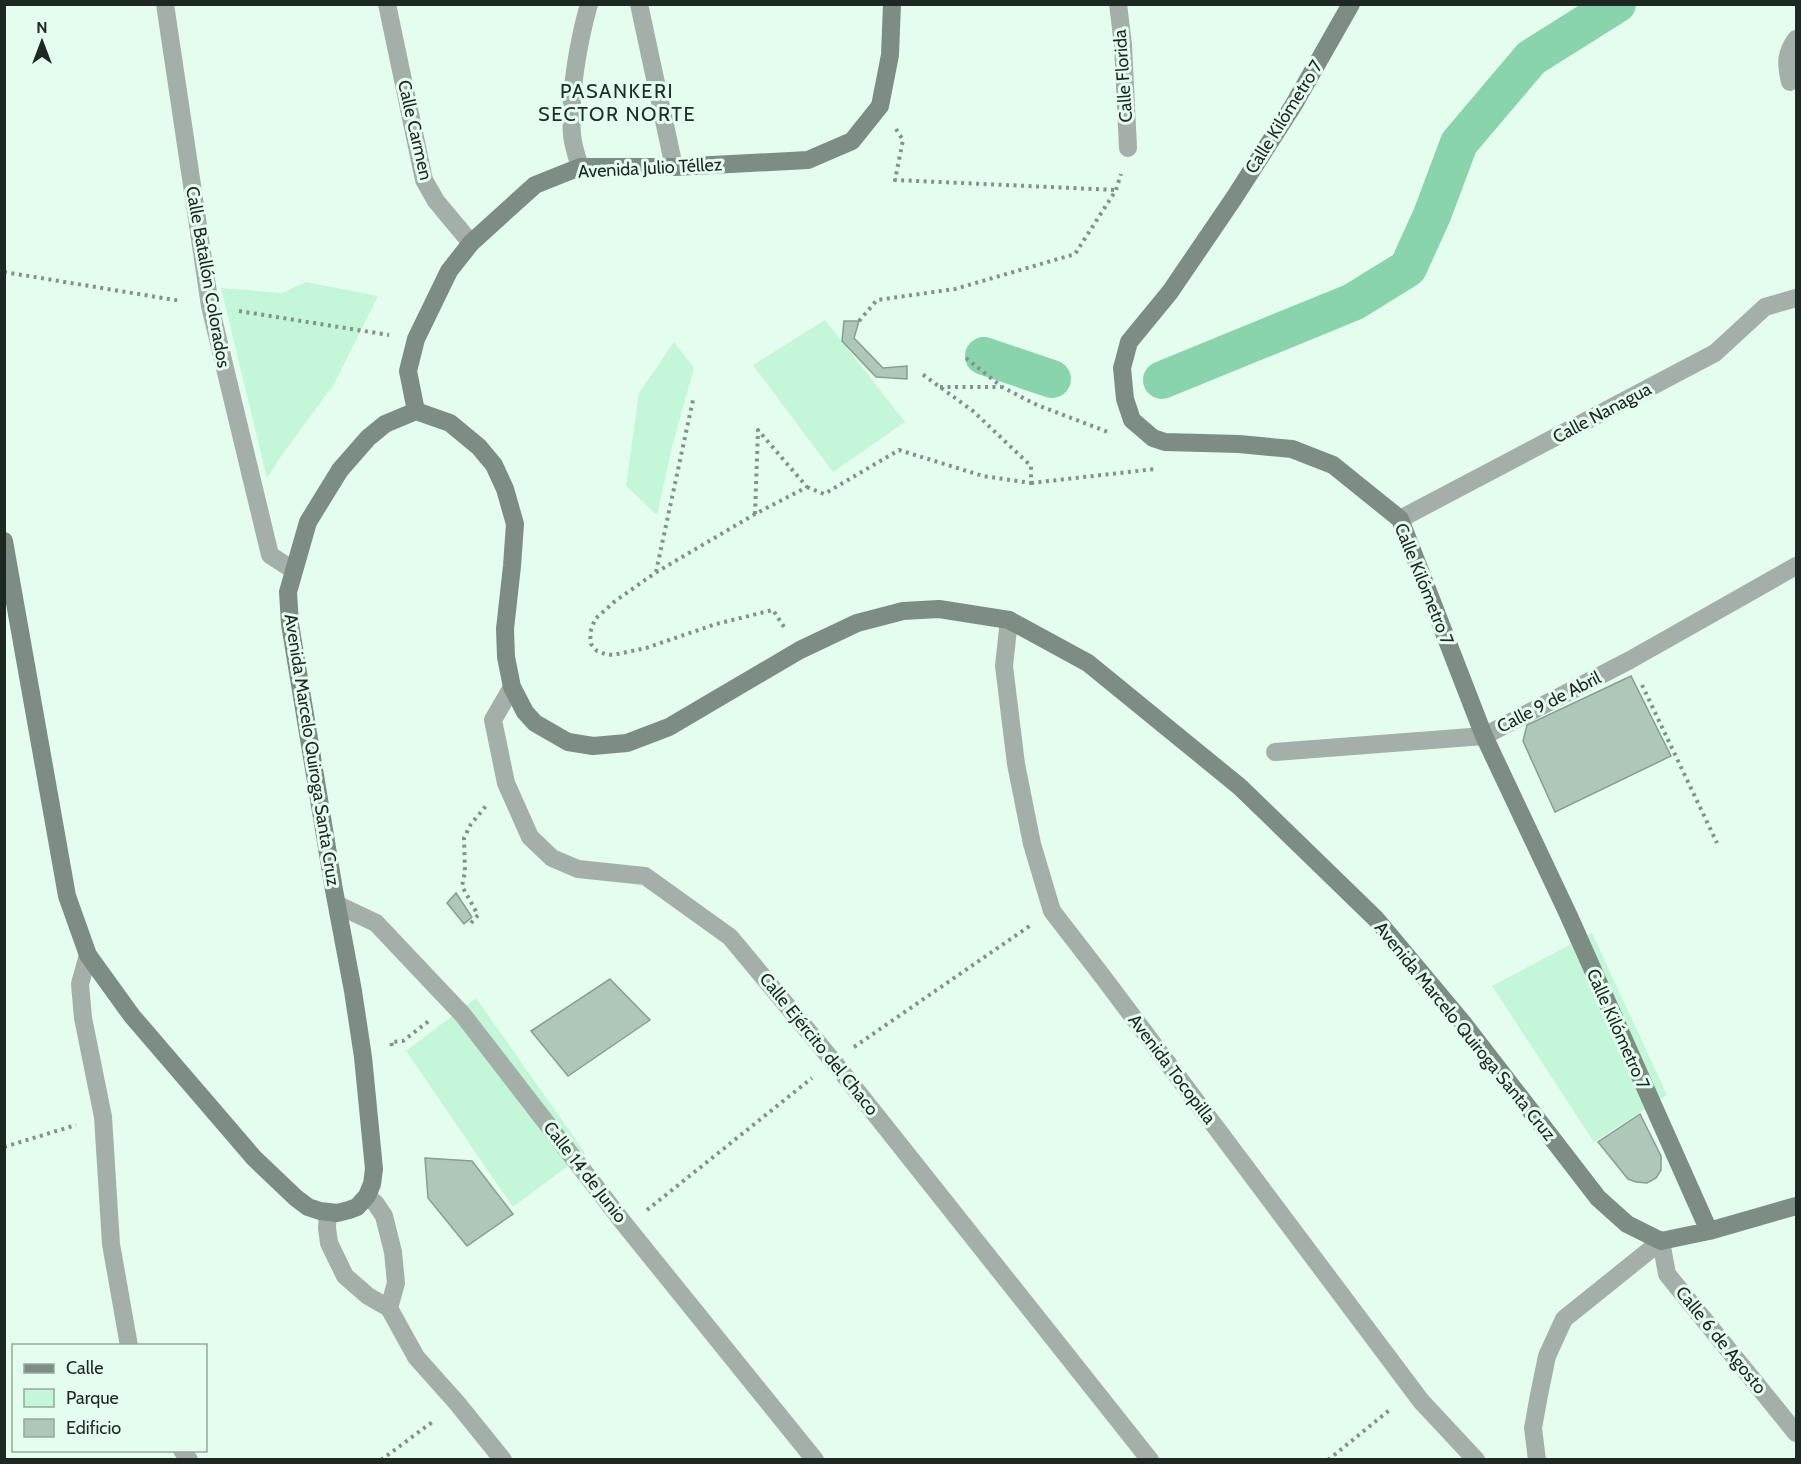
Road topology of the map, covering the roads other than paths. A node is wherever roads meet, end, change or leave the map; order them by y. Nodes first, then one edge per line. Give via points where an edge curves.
1 (165, 4) edge
2 (387, 4) edge
3 (589, 4) edge
4 (639, 4) edge
5 (892, 4) edge
6 (1118, 4) edge
7 (1351, 4) edge
8 (1797, 39) edge
9 (1790, 82) dead end
10 (1128, 148) dead end
11 (580, 167) junction
12 (674, 167) junction
13 (471, 243) junction
14 (1797, 298) edge
15 (416, 411) junction
16 (1400, 519) junction
17 (4, 541) edge
18 (1797, 566) edge
19 (293, 570) junction
20 (1009, 620) junction
21 (512, 687) junction
22 (1484, 736) junction
23 (1275, 752) dead end
24 (338, 905) junction
25 (88, 955) junction
26 (367, 1196) junction
27 (1797, 1206) edge
28 (328, 1212) junction
29 (1709, 1231) junction
30 (1660, 1241) junction
31 (389, 1308) junction
32 (129, 1344) edge
33 (1797, 1433) edge
34 (503, 1460) edge
35 (815, 1460) edge
36 (1150, 1460) edge
37 (1476, 1460) edge
38 (1537, 1460) edge

1 - 19 street, Calle Batallón Colorados via 210,306 270,555
2 - 13 street, Calle Carmen via 424,180
3 - 11 street via 572,103 572,137
4 - 12 street
5 - 12 main road, Avenida Julio Téllez via 890,55 880,106 852,141 808,160
6 - 10 street, Calle Florida
7 - 16 main road, Calle Kilómetro 7 via 1293,106 1234,198 1170,292 1129,342 1122,376 1132,420 1153,438 1293,449 1333,465
8 - 9 street via 1790,47 1786,65
11 - 12 main road, Avenida Julio Téllez
11 - 13 main road, Avenida Julio Téllez via 535,185
13 - 15 main road, Avenida Julio Téllez via 449,271 416,339 408,371
14 - 16 street, Calle Nanagua via 1765,307 1715,353
15 - 19 main road, Avenida Marcelo Quiroga Santa Cruz via 385,424 340,470 308,522
15 - 21 main road, Avenida Marcelo Quiroga Santa Cruz via 450,423 479,447 494,465 505,489 515,525 505,629
16 - 22 main road, Calle Kilómetro 7
17 - 25 main road via 67,897
18 - 22 street, Calle 9 de Abril
19 - 24 main road, Avenida Marcelo Quiroga Santa Cruz via 288,592 290,624
20 - 21 main road, Avenida Marcelo Quiroga Santa Cruz via 939,609 903,610 857,623 800,650 669,727 627,743 593,746 568,742 535,723
20 - 30 main road, Avenida Marcelo Quiroga Santa Cruz via 1088,663 1240,787 1376,919 1463,1023 1598,1198 1627,1224
20 - 37 street, Avenida Tocopilla via 1004,666 1016,764 1032,844 1052,911 1413,1391
21 - 36 street, Calle Ejército del Chaco via 493,720 506,783 530,837 552,858 578,869 645,876 730,937 834,1061
22 - 23 street, Calle 9 de Abril
22 - 29 main road, Calle Kilómetro 7
24 - 26 main road, Avenida Marcelo Quiroga Santa Cruz via 363,1057 374,1158
24 - 35 street, Calle 14 de Junio via 376,923 463,1015 626,1226
25 - 28 main road via 132,1016 254,1158 308,1207
25 - 32 street via 80,984 83,1018 103,1117 111,1244
26 - 28 main road via 349,1210
26 - 31 street via 384,1216 393,1252 396,1283
27 - 29 main road
28 - 31 street via 329,1243 345,1276
29 - 30 main road
30 - 33 street, Calle 6 de Agosto via 1667,1274
30 - 38 street via 1564,1319 1547,1356 1539,1395 1533,1428
31 - 34 street via 416,1358

